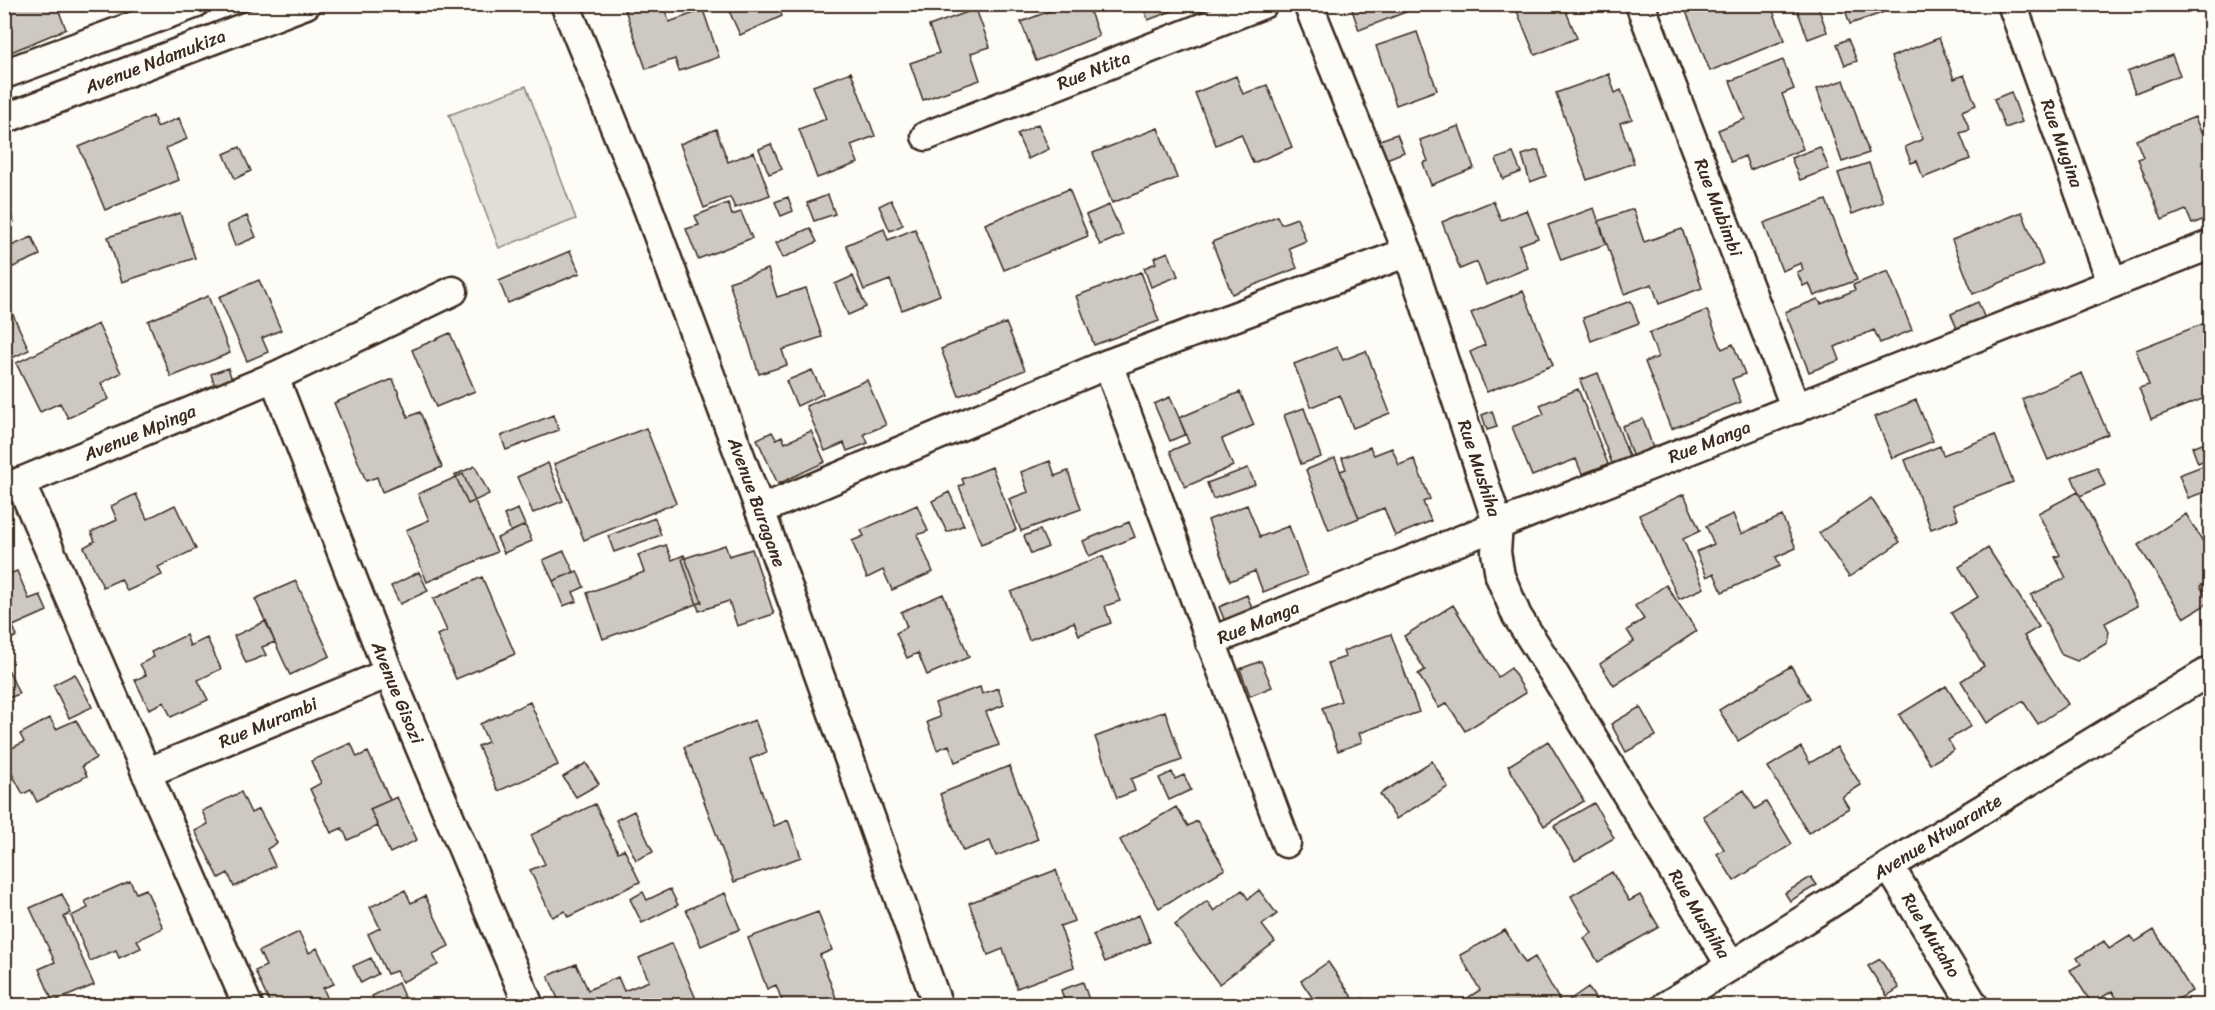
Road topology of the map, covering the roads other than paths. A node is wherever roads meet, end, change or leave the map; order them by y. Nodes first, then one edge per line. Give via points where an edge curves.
1 (194, 4) edge
2 (306, 4) edge
3 (565, 4) edge
4 (1263, 4) edge
5 (1308, 4) edge
6 (1640, 4) edge
7 (2012, 4) edge
8 (4, 74) edge
9 (4, 119) edge
10 (926, 136) dead end
11 (2211, 245) edge
12 (1408, 252) junction
13 (2112, 283) junction
14 (453, 291) dead end
15 (1108, 364) junction
16 (274, 377) junction
17 (1796, 409) junction
18 (12, 486) edge
19 (760, 510) junction
20 (1498, 525) junction
21 (1210, 642) junction
22 (2211, 671) edge
23 (389, 673) junction
24 (146, 773) junction
25 (1286, 843) dead end
26 (1889, 866) junction
27 (1731, 966) junction
28 (248, 1005) edge
29 (529, 1005) edge
30 (938, 1005) edge
31 (1666, 1005) edge
32 (1974, 1005) edge

1 - 8 street
2 - 9 street, Avenue Ndamukiza
3 - 19 street, Avenue Buragane via 648,208
4 - 10 street, Rue Ntita
5 - 12 street, Rue Mushiha
6 - 17 street, Rue Mubimbi
7 - 13 street, Rue Mugina
11 - 13 street, Rue Manga
12 - 15 street
12 - 20 street, Rue Mushiha
13 - 17 street, Rue Manga
14 - 16 street, Avenue Mpinga
15 - 19 street
15 - 21 street
16 - 18 street, Avenue Mpinga
16 - 23 street, Avenue Gisozi
17 - 20 street, Rue Manga
18 - 24 street
19 - 30 street, Avenue Buragane
20 - 21 street, Rue Manga
20 - 27 street, Rue Mushiha via 1496,552 1500,576 1517,616
21 - 25 street
22 - 26 street, Avenue Ntwarante
23 - 24 street, Rue Murambi
23 - 29 street, Avenue Gisozi
24 - 28 street
26 - 27 street, Avenue Ntwarante
26 - 32 street, Rue Mutaho
27 - 31 street, Avenue Ntwarante

